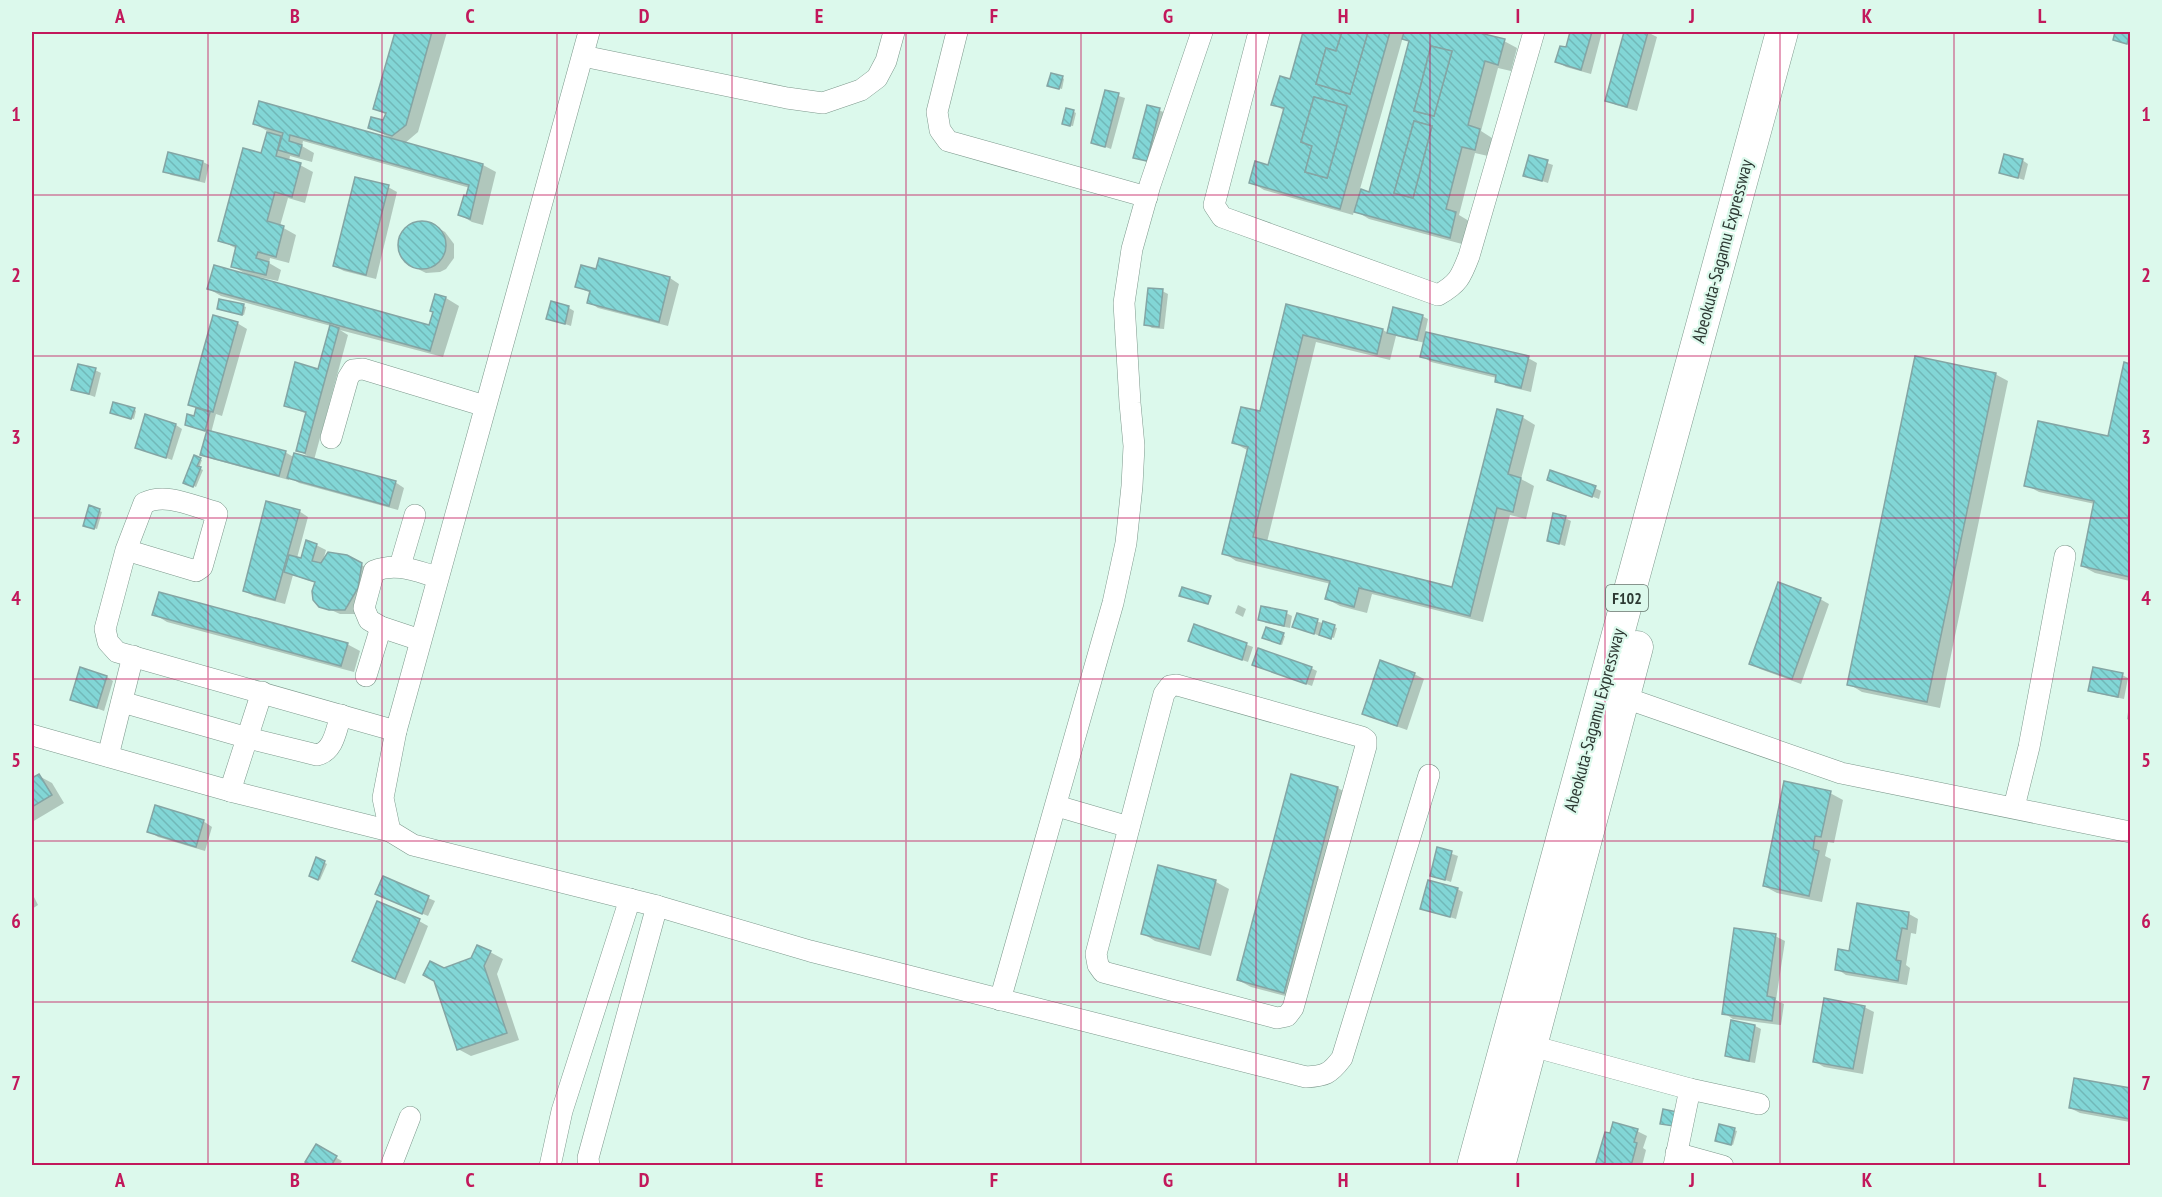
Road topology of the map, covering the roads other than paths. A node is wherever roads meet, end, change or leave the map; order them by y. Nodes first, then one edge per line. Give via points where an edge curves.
1 (590, 32) edge
2 (894, 32) edge
3 (957, 32) edge
4 (1202, 32) edge
5 (1259, 32) edge
6 (1533, 32) edge
7 (1782, 32) edge
8 (1802, 32) edge
9 (583, 56) junction
10 (1147, 196) junction
11 (486, 406) junction
12 (331, 438) dead end
13 (415, 515) dead end
14 (126, 550) dead end
15 (2065, 556) dead end
16 (400, 566) junction
17 (438, 577) junction
18 (381, 627) junction
19 (420, 640) junction
20 (133, 656) junction
21 (366, 676) dead end
22 (262, 692) junction
23 (1623, 697) junction
24 (122, 702) junction
25 (341, 715) junction
26 (396, 731) junction
27 (32, 735) edge
28 (248, 738) junction
29 (108, 756) junction
30 (1428, 775) dead end
31 (230, 791) junction
32 (1057, 806) junction
33 (2014, 807) junction
34 (1129, 827) junction
35 (390, 831) junction
36 (2130, 832) edge
37 (630, 899) junction
38 (657, 906) junction
39 (1000, 1000) junction
40 (1532, 1046) junction
41 (1689, 1089) junction
42 (1759, 1104) dead end
43 (410, 1117) dead end
44 (1675, 1159) edge
45 (391, 1166) edge
46 (550, 1166) edge
47 (589, 1166) edge
48 (1473, 1166) edge
49 (1499, 1166) edge
50 (1723, 1166) edge

1 - 9 street
2 - 9 street via 877,78 861,90 823,103
3 - 10 street via 937,112 940,130 948,141
4 - 10 street
5 - 6 street via 1214,205 1222,217 1438,295 1454,287 1469,256
7 - 48 highway, Abeokuta-Sagamu Expressway / F102
8 - 23 highway, Abeokuta-Sagamu Expressway / F102
9 - 11 street
10 - 32 street via 1132,249 1124,303 1134,446 1126,543
11 - 12 street via 363,369 353,370
11 - 17 street
13 - 16 street
14 - 20 street via 105,629 108,642 117,652
15 - 33 street
16 - 17 street
16 - 18 street via 374,571 364,608 369,620
17 - 19 street
18 - 19 street
18 - 21 street
19 - 26 street
20 - 22 street
20 - 24 street
22 - 25 street
22 - 28 street
23 - 33 street via 1841,773
23 - 40 highway, Abeokuta-Sagamu Expressway / F102
24 - 28 street
24 - 29 street
25 - 26 street
25 - 28 street via 329,748 317,755
26 - 35 street via 383,798
27 - 29 street
28 - 31 street
29 - 31 street
30 - 39 street via 1342,1058 1334,1070 1322,1077 1305,1077
31 - 35 street
32 - 34 street
32 - 39 street
33 - 36 street
34 - 34 street via 1164,694 1170,686 1189,688 1366,740 1293,1008 1287,1016 1277,1018 1103,972 1096,954
35 - 37 street via 413,844
37 - 38 street
37 - 46 street via 562,1111
38 - 39 street
38 - 47 street
40 - 41 street
40 - 49 highway, Abeokuta-Sagamu Expressway / F102
41 - 42 street
41 - 44 street
43 - 45 street
44 - 50 street

